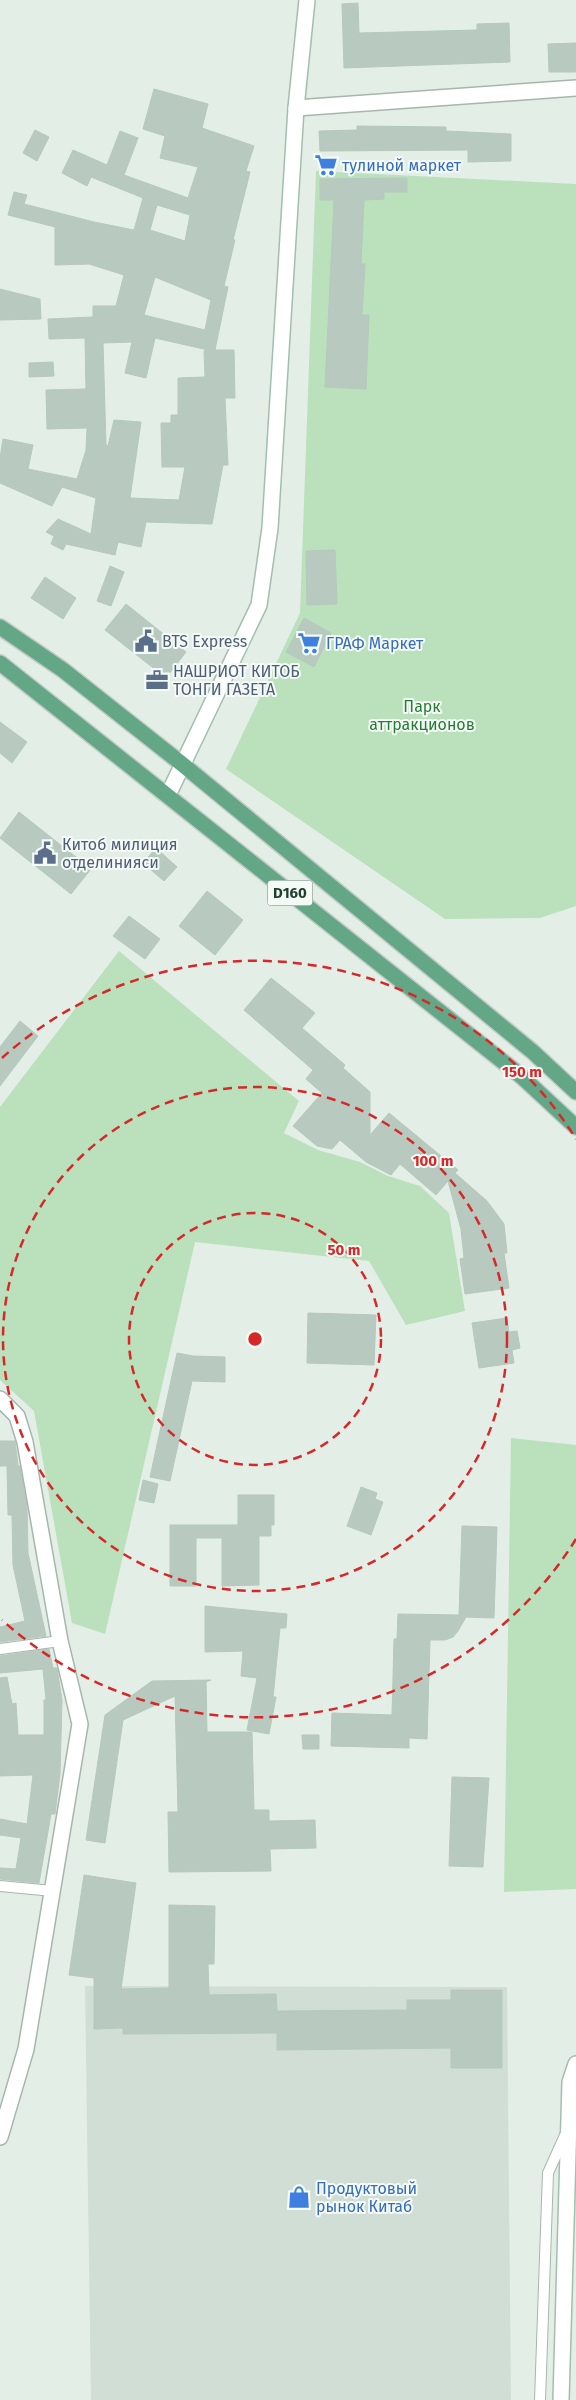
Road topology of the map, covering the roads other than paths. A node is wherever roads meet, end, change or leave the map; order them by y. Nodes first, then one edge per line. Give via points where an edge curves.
1 (307, 0) edge
2 (576, 88) edge
3 (296, 108) junction
4 (0, 628) edge
5 (0, 663) edge
6 (182, 764) junction
7 (168, 795) junction
8 (576, 1092) edge
9 (576, 1127) edge
10 (0, 1399) edge
11 (60, 1641) junction
12 (0, 1649) edge
13 (0, 1886) edge
14 (53, 1891) junction
15 (576, 2064) edge
16 (569, 2128) junction
17 (0, 2137) edge
18 (540, 2400) edge
19 (561, 2400) edge

1 - 3 street
2 - 3 street
3 - 6 street via 270,528 259,605
4 - 6 main road, D160 via 63,670
5 - 7 main road, D160
6 - 7 street
6 - 8 main road, D160 via 518,1039
7 - 9 main road, D160 via 521,1076
10 - 11 street via 17,1416 25,1442
11 - 12 lane
11 - 14 street via 80,1724
13 - 14 lane
14 - 17 street via 26,2049
15 - 16 street via 570,2082
16 - 18 lane via 548,2173
16 - 19 street

